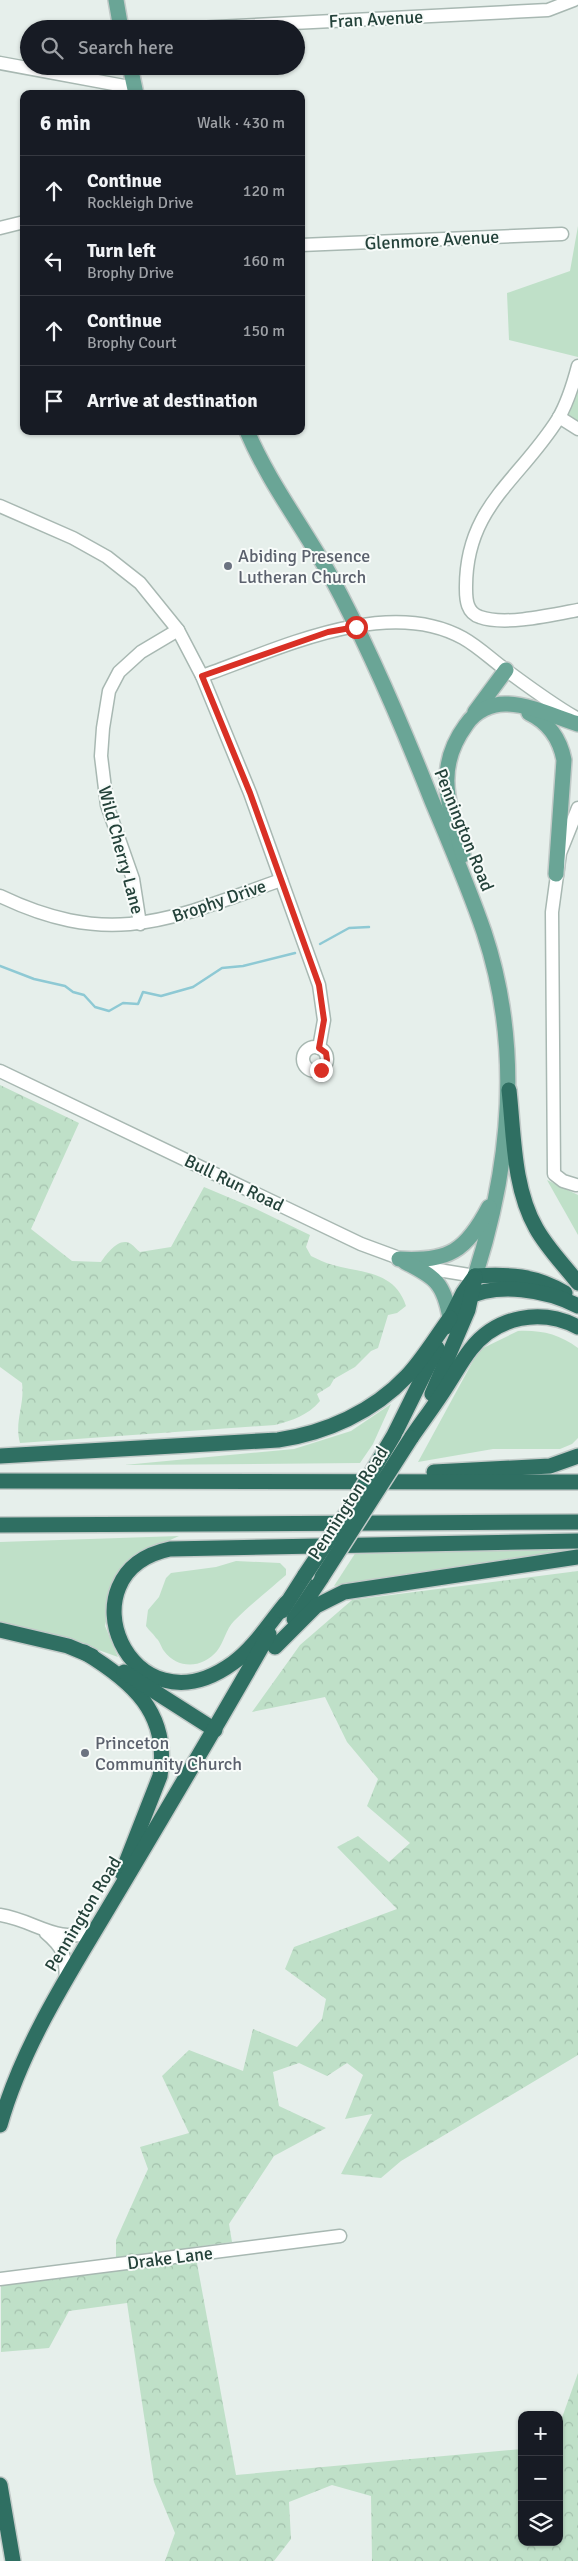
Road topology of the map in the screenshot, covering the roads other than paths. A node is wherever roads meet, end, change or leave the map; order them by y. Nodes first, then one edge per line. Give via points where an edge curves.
1 (116, 0) edge
2 (574, 0) edge
3 (119, 20) edge
4 (305, 22) edge
5 (0, 63) edge
6 (20, 67) edge
7 (58, 75) edge
8 (132, 75) edge
9 (131, 90) edge
10 (136, 90) edge
11 (20, 223) edge
12 (0, 228) edge
13 (562, 234) dead end
14 (305, 245) edge
15 (578, 366) edge
16 (559, 417) junction
17 (578, 429) edge
18 (249, 435) edge
19 (1, 510) edge
20 (578, 610) edge
21 (356, 627) junction
22 (178, 630) junction
23 (506, 670) junction
24 (202, 676) junction
25 (474, 716) junction
26 (578, 718) edge
27 (578, 724) edge
28 (578, 808) edge
29 (556, 874) junction
30 (282, 880) junction
31 (0, 896) edge
32 (140, 924) junction
33 (484, 932) junction
34 (319, 1048) dead end
35 (0, 1071) edge
36 (509, 1090) junction
37 (576, 1185) dead end
38 (497, 1192) junction
39 (399, 1259) junction
40 (475, 1276) junction
41 (578, 1283) edge
42 (473, 1294) junction
43 (457, 1304) junction
44 (578, 1304) edge
45 (450, 1318) junction
46 (578, 1327) edge
47 (411, 1438) junction
48 (0, 1456) edge
49 (578, 1456) edge
50 (0, 1481) edge
51 (260, 1482) junction
52 (578, 1482) edge
53 (578, 1522) edge
54 (0, 1525) edge
55 (578, 1541) edge
56 (578, 1556) edge
57 (286, 1603) junction
58 (0, 1630) edge
59 (275, 1647) junction
60 (84, 1652) junction
61 (215, 1730) junction
62 (110, 1906) junction
63 (0, 1916) edge
64 (41, 1928) junction
65 (94, 1932) junction
66 (66, 1979) junction
67 (0, 2125) edge
68 (340, 2236) dead end
69 (0, 2279) edge
70 (0, 2485) edge
71 (11, 2558) edge

1 - 3 main road
2 - 4 street, Fran Avenue via 548,10
5 - 6 street
7 - 9 street
8 - 10 main road
11 - 12 street
13 - 14 street, Glenmore Avenue
15 - 16 street via 573,387
16 - 17 street
16 - 20 street via 492,502 477,528 466,578 468,603 474,614 488,619
18 - 21 main road, Pennington Road via 331,576
19 - 22 street, Brophy Drive via 73,538 107,556 140,583
21 - 23 street via 402,622 441,628 470,642
21 - 24 street via 328,632
21 - 33 main road, Pennington Road via 420,770
22 - 24 street, Brophy Drive
22 - 32 street, Wild Cherry Lane via 141,652 119,672 109,691 103,728 101,756 107,806 133,879
23 - 25 main road
23 - 26 street
24 - 30 street, Brophy Drive
25 - 27 main road via 498,704 515,704
25 - 29 main road via 500,707 525,712 544,723 559,743 565,768
25 - 33 main road via 456,739 450,756 446,791
28 - 29 street via 562,844
29 - 37 street via 552,924 554,1174
30 - 32 street, Brophy Drive via 177,916
30 - 34 street via 319,985 324,1020
31 - 32 street, Brophy Drive via 65,920 100,925
33 - 36 main road, Pennington Road via 504,1012
35 - 39 street, Bull Run Road via 342,1235
36 - 38 main road, Pennington Road via 504,1154
36 - 41 highway via 524,1201 542,1238
38 - 39 main road via 474,1233 457,1248 433,1260
38 - 40 main road, Pennington Road
39 - 40 street, Bull Run Road via 444,1272
39 - 45 main road via 431,1276 439,1284
40 - 42 highway, Pennington Road
40 - 43 highway, Pennington Road
40 - 44 highway via 502,1274 538,1280 555,1287
42 - 43 highway
42 - 44 highway via 523,1290
42 - 47 highway, Pennington Road via 453,1348
43 - 45 highway, Pennington Road
45 - 48 highway via 414,1368 393,1390 347,1420 310,1434 278,1440
45 - 57 highway, Pennington Road, bridge via 394,1435 354,1502
46 - 47 highway via 534,1316 512,1320 491,1330 471,1348
47 - 59 highway, Pennington Road, bridge
49 - 51 highway via 557,1464 533,1467
50 - 51 highway
51 - 52 highway
53 - 54 highway
55 - 57 highway via 170,1548 150,1555 129,1573 117,1595 114,1620 121,1644 137,1666 159,1678 184,1682 210,1676 237,1661
56 - 59 highway via 344,1592 316,1606
57 - 61 highway, Pennington Road
58 - 60 highway
59 - 61 highway, Pennington Road
60 - 61 highway via 131,1675
60 - 62 highway via 116,1672 140,1697 156,1725 162,1749 160,1776
61 - 62 highway, Pennington Road
62 - 65 highway, Pennington Road
63 - 64 street
64 - 65 street via 77,1937
64 - 66 street via 59,1944 65,1956
65 - 66 highway, Pennington Road
66 - 67 highway, Pennington Road via 32,2043
68 - 69 street, Drake Lane
70 - 71 highway

